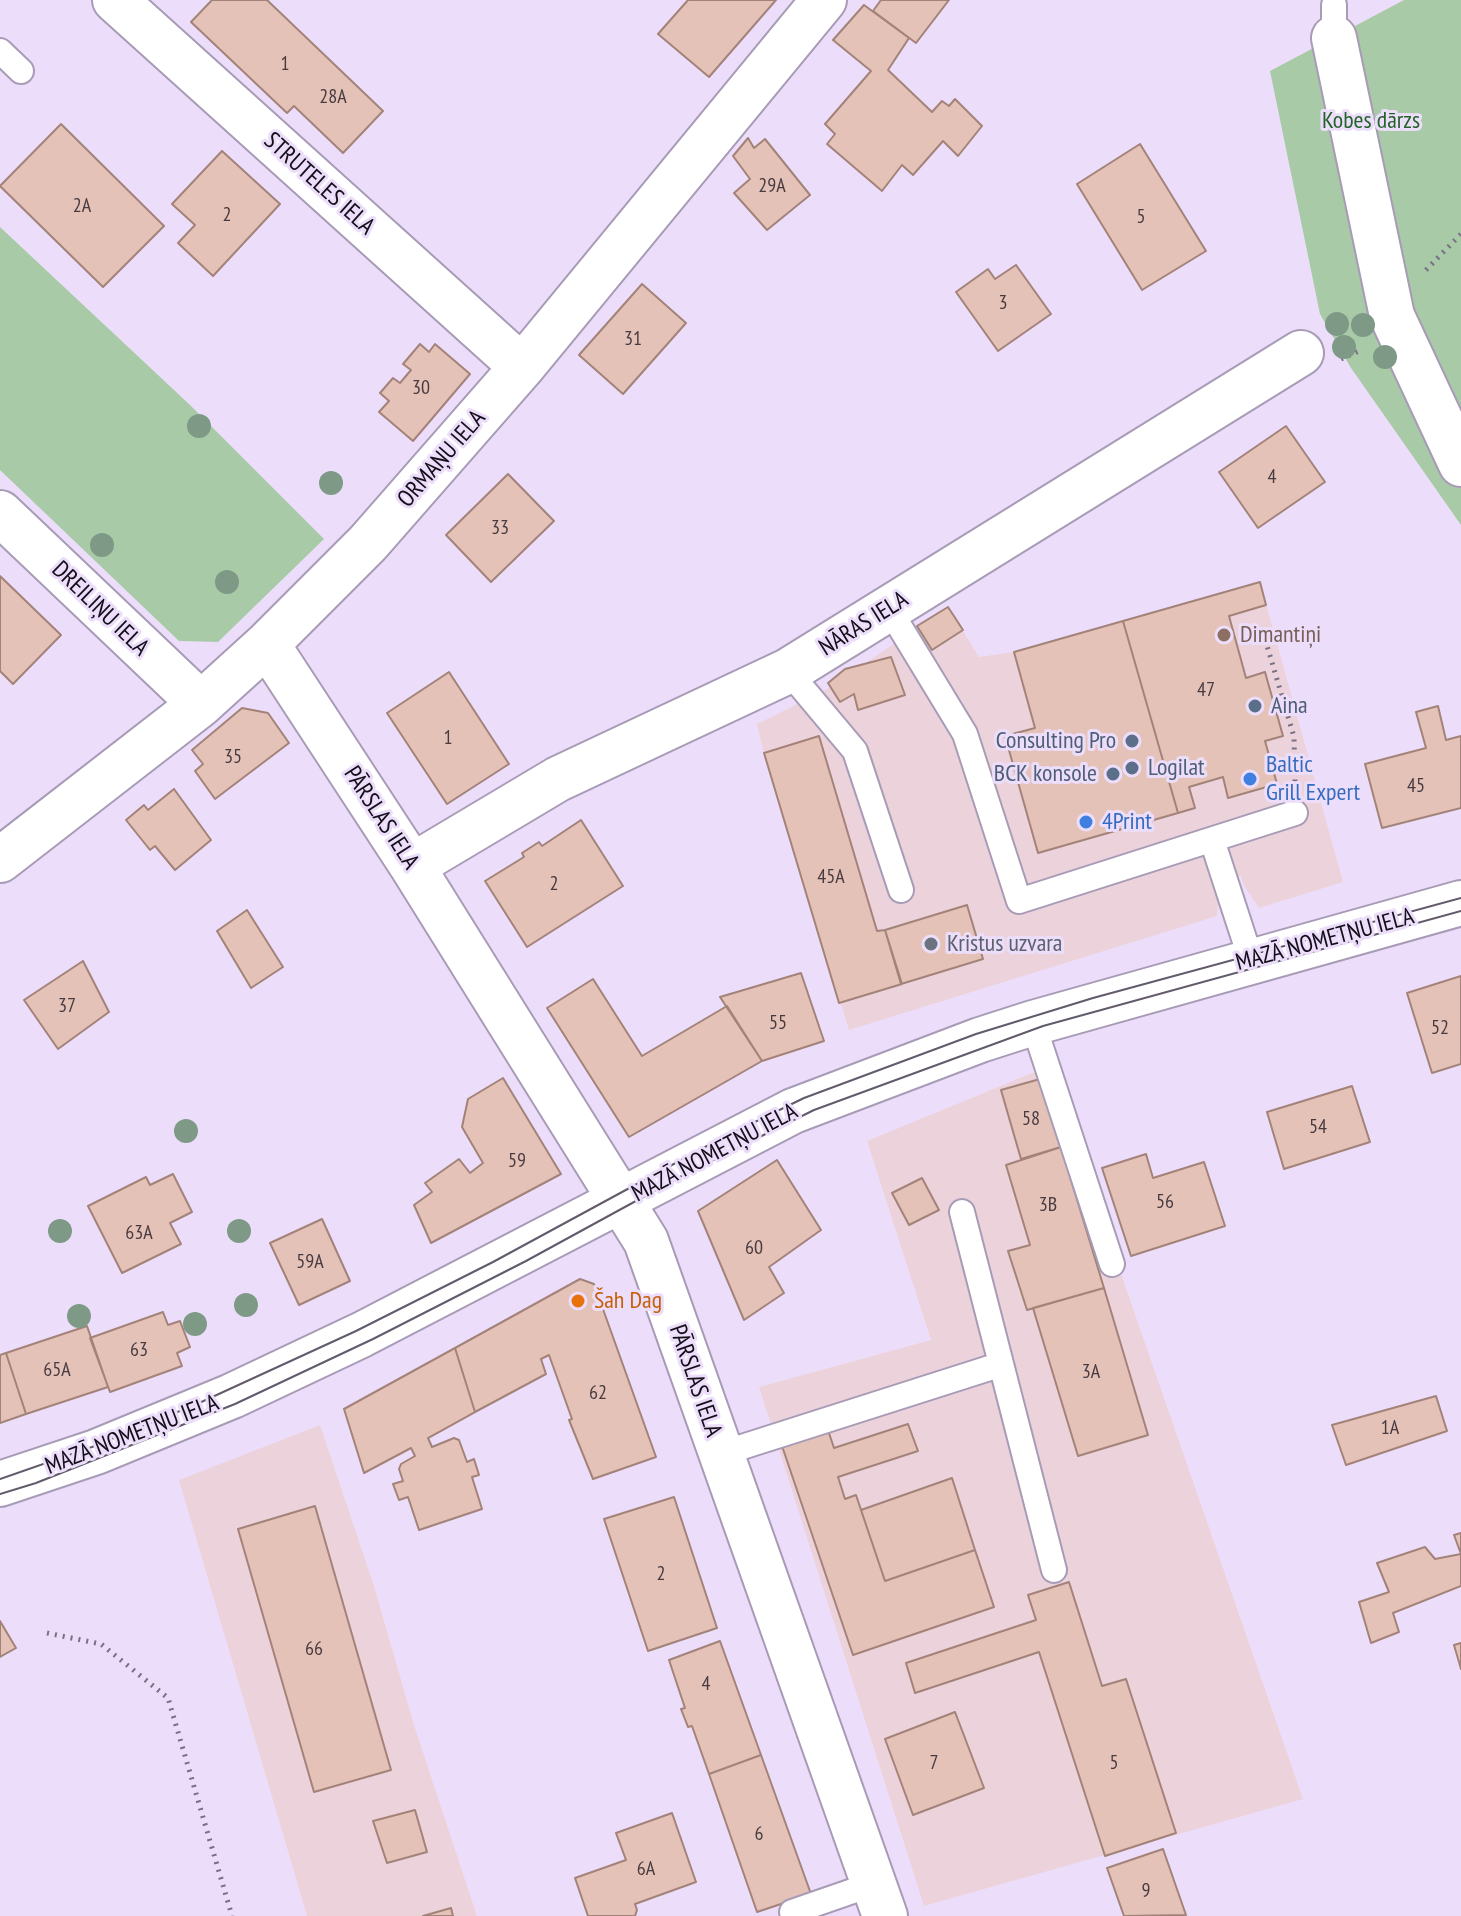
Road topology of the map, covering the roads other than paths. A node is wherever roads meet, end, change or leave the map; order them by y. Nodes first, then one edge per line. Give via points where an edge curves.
1 (115, 0) edge
2 (824, 0) edge
3 (1334, 21) dead end
4 (0, 51) edge
5 (21, 71) dead end
6 (1301, 353) road end
7 (522, 367) junction
8 (1461, 464) edge
9 (0, 513) edge
10 (889, 609) junction
11 (267, 644) junction
12 (788, 671) junction
13 (201, 704) junction
14 (1295, 813) road end
15 (1212, 840) junction
16 (0, 860) edge
17 (412, 866) junction
18 (901, 890) dead end
19 (1461, 903) edge
20 (1251, 960) junction
21 (1033, 1023) junction
22 (623, 1202) junction
23 (962, 1212) dead end
24 (1112, 1264) dead end
25 (999, 1365) junction
26 (720, 1454) junction
27 (0, 1484) edge
28 (1054, 1570) dead end
29 (879, 1900) edge
30 (792, 1912) dead end

1 - 7 street, STRUTELES IELA
2 - 7 street, ORMAŅU IELA
3 - 8 street via 1392,316
4 - 5 lane
6 - 10 street, NĀRAS IELA
7 - 11 street, ORMAŅU IELA via 368,543
9 - 13 street, DREILIŅU IELA
10 - 12 street, NĀRAS IELA
10 - 15 lane via 965,734 1019,901
11 - 13 street, ORMAŅU IELA
11 - 17 street, PĀRSLAS IELA
12 - 17 street, NĀRAS IELA via 558,779
12 - 18 lane via 855,751
13 - 16 street, ORMAŅU IELA
14 - 15 lane
15 - 20 lane
17 - 22 street, PĀRSLAS IELA
19 - 20 street, MAZĀ NOMETŅU IELA
20 - 21 street, MAZĀ NOMETŅU IELA
21 - 22 street, MAZĀ NOMETŅU IELA via 793,1111
21 - 24 lane
22 - 26 street, PĀRSLAS IELA via 646,1241
22 - 27 street, MAZĀ NOMETŅU IELA via 232,1396 96,1452
23 - 25 lane
25 - 26 lane
25 - 28 lane
26 - 29 street, PĀRSLAS IELA
29 - 30 lane

